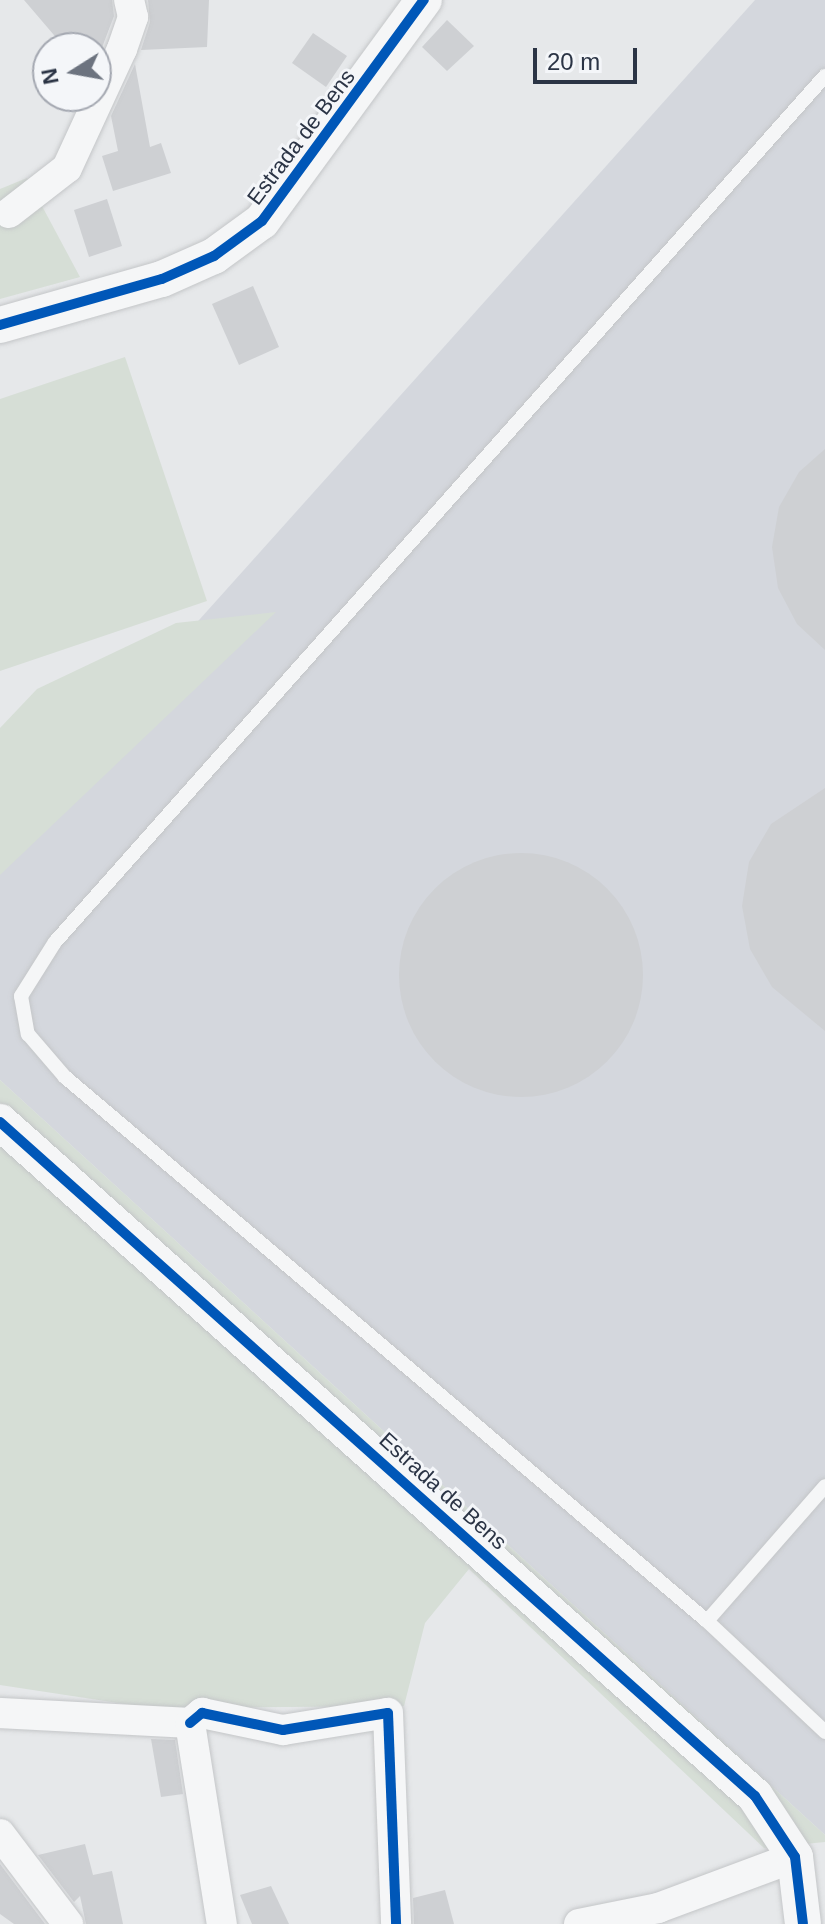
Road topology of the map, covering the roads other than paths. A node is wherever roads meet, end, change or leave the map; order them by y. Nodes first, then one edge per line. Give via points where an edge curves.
1 (129, 0) edge
2 (424, 0) edge
3 (825, 76) edge
4 (9, 213) dead end
5 (0, 325) edge
6 (0, 1122) edge
7 (825, 1486) edge
8 (707, 1621) junction
9 (0, 1713) edge
10 (190, 1723) junction
11 (825, 1732) edge
12 (0, 1834) edge
13 (795, 1857) junction
14 (68, 1924) edge
15 (222, 1924) edge
16 (396, 1924) edge
17 (579, 1924) edge
18 (803, 1924) edge

1 - 4 street via 133,17 122,49 67,168
2 - 5 street, Estrada de Bens via 262,221 214,256 162,279
3 - 8 lane via 55,942 21,996 28,1034 65,1077
6 - 13 street, Estrada de Bens via 755,1796
7 - 8 lane
8 - 11 lane
9 - 10 street
10 - 15 street
10 - 16 street via 202,1713 283,1730 388,1713
12 - 14 street
13 - 17 street via 658,1908
13 - 18 street, Estrada de Bens

